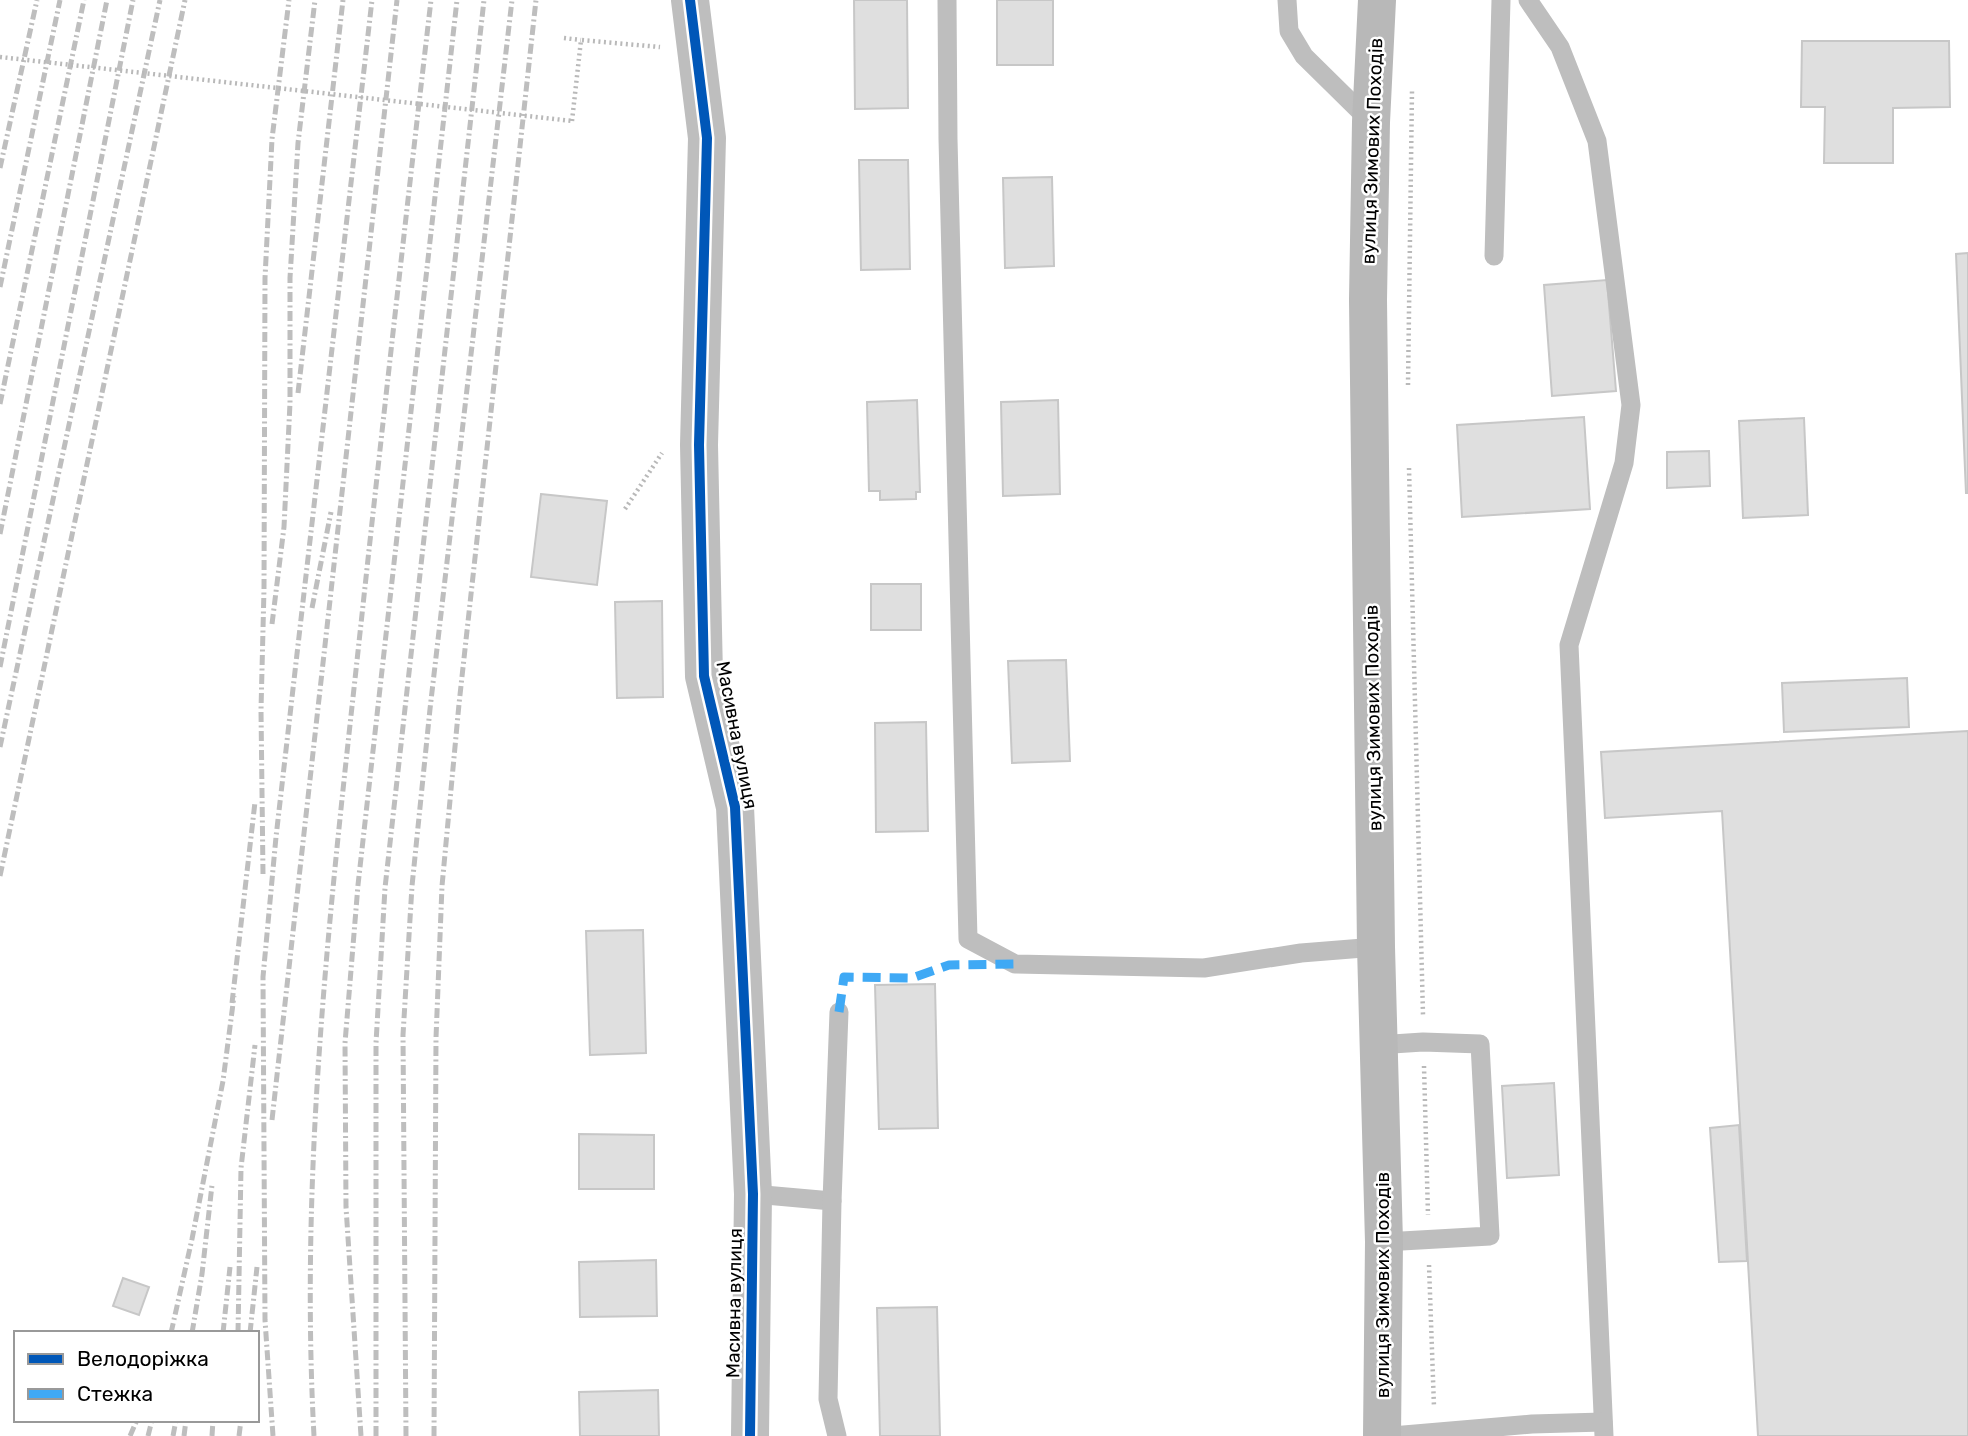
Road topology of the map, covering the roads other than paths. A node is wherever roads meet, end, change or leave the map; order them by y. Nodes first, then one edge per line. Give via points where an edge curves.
1 (690, 0) edge
2 (947, 0) edge
3 (1287, 0) edge
4 (1377, 0) edge
5 (1501, 0) edge
6 (1528, 0) edge
7 (1371, 122) junction
8 (1494, 256) dead end
9 (1376, 947) junction
10 (839, 1012) dead end
11 (1377, 1045) junction
12 (753, 1194) junction
13 (832, 1201) junction
14 (1384, 1242) junction
15 (1603, 1429) edge
16 (750, 1436) edge
17 (837, 1436) edge
18 (1382, 1436) edge
19 (1392, 1436) edge

1 - 12 street, Масивна вулиця via 707,138 699,444 704,676 735,807
2 - 9 lane via 968,939 1015,964 1204,968
3 - 7 lane via 1289,31 1304,56
4 - 7 main road, вулиця Зимових Походів
5 - 8 lane
6 - 15 lane via 1560,47 1597,141 1631,405 1623,463 1569,645
7 - 9 main road, вулиця Зимових Походів via 1368,300
9 - 11 main road, вулиця Зимових Походів
10 - 13 lane
11 - 14 main road, вулиця Зимових Походів
11 - 14 lane via 1480,1044 1490,1236
12 - 13 lane
12 - 16 street, Масивна вулиця
13 - 17 lane via 828,1399
14 - 18 main road, вулиця Зимових Походів
15 - 19 lane via 1532,1424

